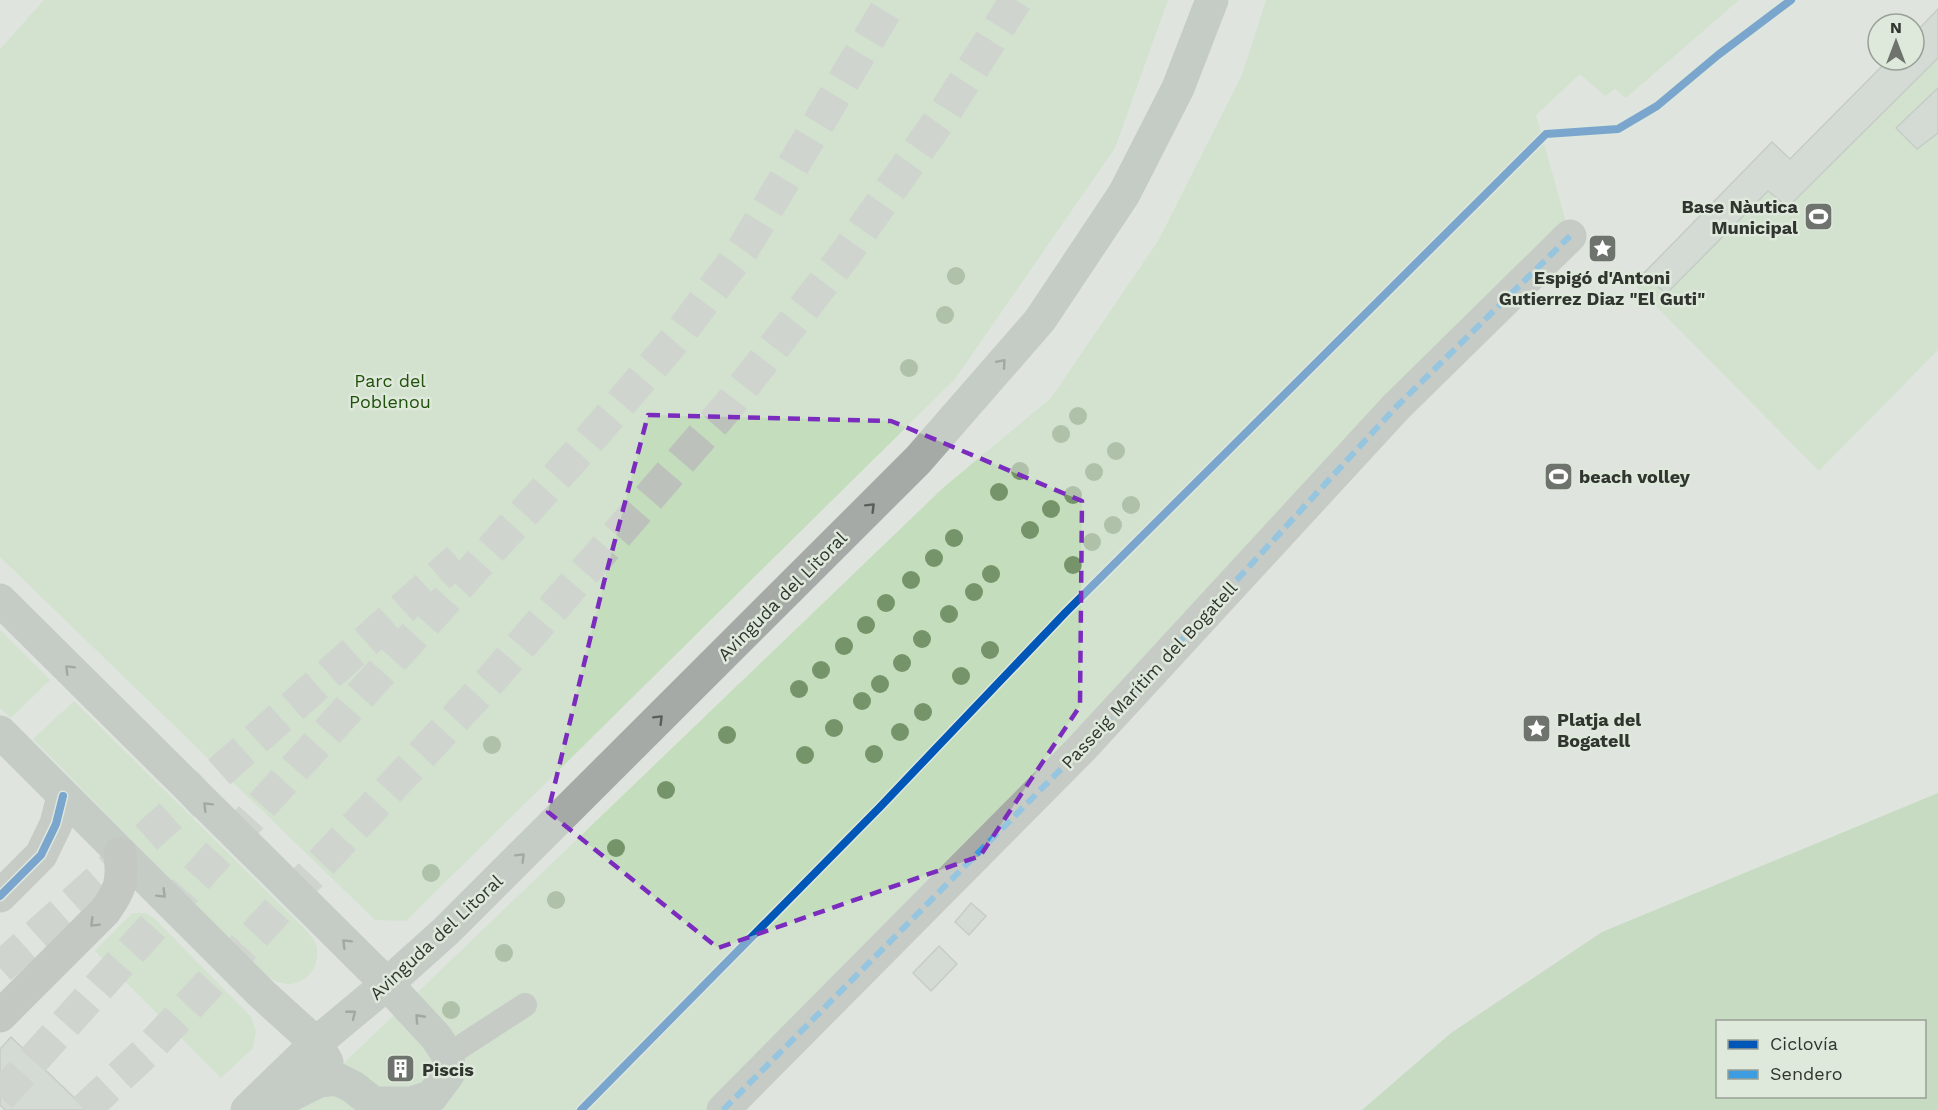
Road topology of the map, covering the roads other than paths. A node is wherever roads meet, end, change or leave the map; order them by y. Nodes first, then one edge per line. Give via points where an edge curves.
1 (1212, 0) edge
2 (1570, 236) dead end
3 (0, 600) edge
4 (0, 732) edge
5 (63, 796) junction
6 (120, 853) junction
7 (0, 896) edge
8 (387, 984) junction
9 (525, 1005) dead end
10 (0, 1016) edge
11 (316, 1043) junction
12 (448, 1055) junction
13 (337, 1079) junction
14 (247, 1110) edge
15 (723, 1110) edge

8 -> 1 main road, Avinguda del Litoral via 446,931 918,460 1040,320 1124,194 1178,88
2 - 15 street, Passeig Marítim del Bogatell via 1396,407 1082,748
8 -> 3 main road
4 - 5 main road
5 - 6 main road
5 - 7 street via 56,824 41,855
6 -> 10 highway via 123,874 118,894 105,912
6 -> 11 main road
11 -> 8 main road, Avinguda del Litoral
12 -> 8 main road via 436,1036
9 - 12 lane
11 - 13 main road
11 - 14 main road, Avinguda del Litoral
12 - 13 main road via 449,1072 432,1096 412,1103 373,1103
13 - 14 main road via 319,1081

